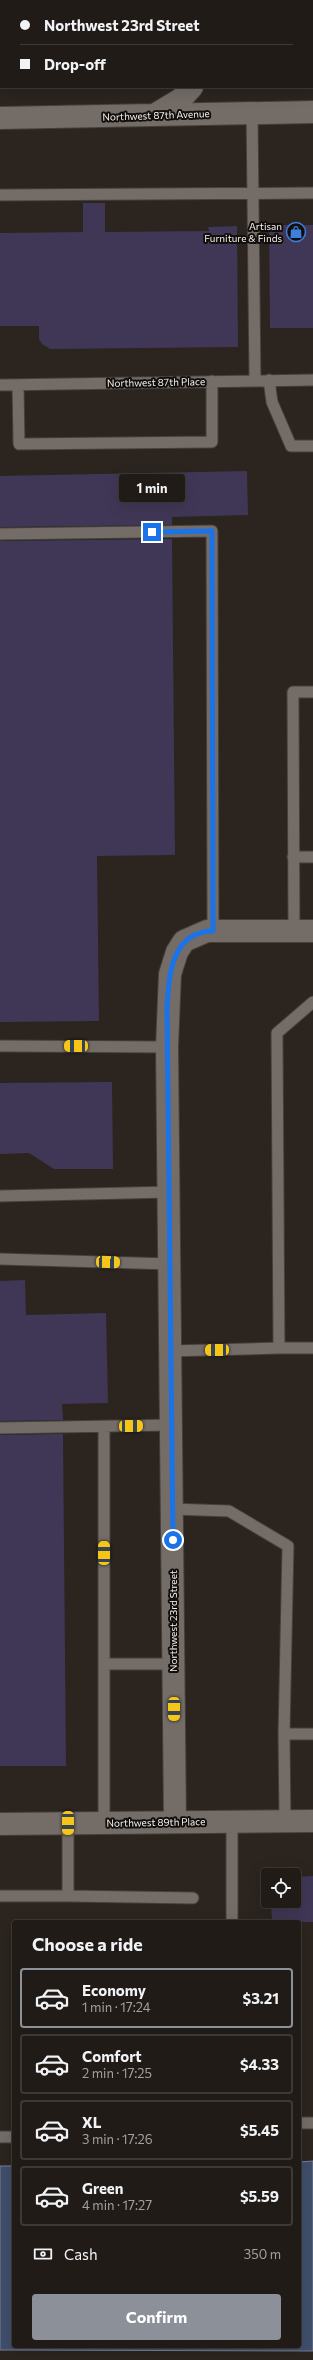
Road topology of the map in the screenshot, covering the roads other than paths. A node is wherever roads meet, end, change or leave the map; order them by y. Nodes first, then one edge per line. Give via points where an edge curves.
1 (191, 88) edge
2 (252, 112) junction
3 (313, 112) edge
4 (155, 115) junction
5 (0, 118) edge
6 (252, 193) junction
7 (313, 193) edge
8 (0, 195) edge
9 (255, 380) junction
10 (269, 380) junction
11 (313, 380) edge
12 (212, 381) junction
13 (0, 385) edge
14 (18, 385) junction
15 (313, 446) edge
16 (0, 534) edge
17 (313, 692) edge
18 (293, 857) junction
19 (313, 857) edge
20 (213, 931) junction
21 (303, 931) edge
22 (313, 1002) edge
23 (0, 1046) edge
24 (167, 1047) junction
25 (169, 1192) junction
26 (0, 1196) edge
27 (0, 1259) edge
28 (170, 1264) junction
29 (280, 1348) junction
30 (313, 1348) edge
31 (170, 1351) junction
32 (171, 1425) junction
33 (104, 1427) junction
34 (0, 1428) edge
35 (172, 1510) junction
36 (104, 1664) junction
37 (174, 1664) junction
38 (284, 1734) junction
39 (313, 1734) edge
40 (285, 1821) junction
41 (313, 1821) edge
42 (175, 1822) junction
43 (232, 1822) junction
44 (68, 1823) junction
45 (104, 1823) junction
46 (0, 1824) edge
47 (0, 1896) edge
48 (68, 1896) junction
49 (193, 1898) dead end
50 (232, 1920) edge
51 (301, 2123) edge
52 (313, 2123) edge
53 (0, 2137) edge
54 (12, 2137) edge

1 - 4 street via 181,99
2 - 3 street, Northwest 87th Avenue
2 - 4 street, Northwest 87th Avenue
2 - 6 lane
4 - 5 street, Northwest 87th Avenue
6 - 7 lane
6 - 8 lane
6 - 9 lane
9 - 10 lane, Northwest 87th Place
9 - 12 lane, Northwest 87th Place
10 - 11 lane, Northwest 87th Place
10 - 15 lane via 272,402 291,446
12 - 14 lane, Northwest 87th Place
12 - 14 lane via 212,442 19,444
13 - 14 lane, Northwest 87th Place
16 - 20 lane via 212,531
17 - 18 lane via 293,692
18 - 19 lane
18 - 21 lane
20 - 21 street, Northwest 23rd Street
20 - 24 street, Northwest 23rd Street via 194,935 184,941 172,964 168,987
22 - 29 lane via 278,1033
23 - 24 lane
24 - 25 street, Northwest 23rd Street
25 - 26 lane
25 - 28 street, Northwest 23rd Street
27 - 28 lane
28 - 31 street, Northwest 23rd Street
29 - 30 lane
29 - 31 lane
31 - 32 street, Northwest 23rd Street
32 - 33 lane
32 - 35 street, Northwest 23rd Street
33 - 34 lane
33 - 36 lane
35 - 37 street, Northwest 23rd Street
35 - 38 lane via 230,1511 288,1546
36 - 37 lane
36 - 45 lane
37 - 42 street, Northwest 23rd Street
38 - 39 lane
38 - 40 lane
40 - 41 street, Northwest 89th Place
40 - 43 street, Northwest 89th Place
42 - 43 street, Northwest 89th Place
42 - 45 street, Northwest 89th Place
43 - 50 lane
44 - 45 street, Northwest 89th Place
44 - 46 street, Northwest 89th Place
44 - 48 lane
47 - 48 lane
48 - 49 lane
51 - 52 lane
53 - 54 lane

